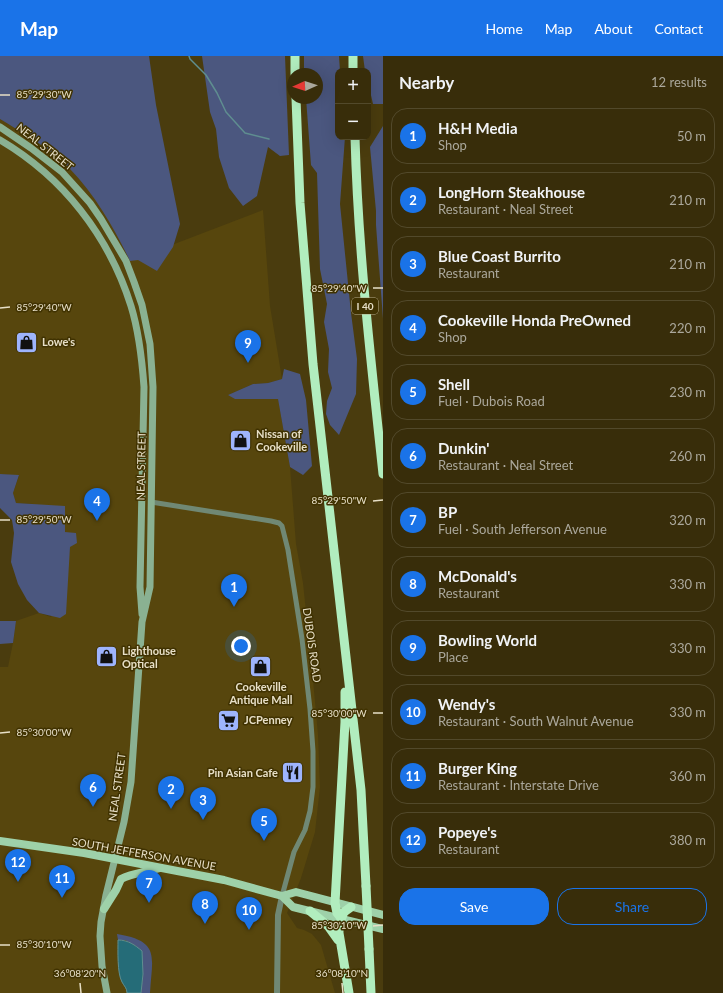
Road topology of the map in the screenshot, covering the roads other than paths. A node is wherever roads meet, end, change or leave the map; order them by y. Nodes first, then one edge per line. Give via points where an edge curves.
1 (295, 56) edge
2 (353, 56) edge
3 (295, 68) edge
4 (353, 68) edge
5 (296, 104) edge
6 (0, 126) edge
7 (0, 140) edge
8 (354, 140) edge
9 (383, 474) edge
10 (151, 502) junction
11 (142, 622) junction
12 (345, 650) junction
13 (0, 841) edge
14 (116, 859) junction
15 (162, 868) junction
16 (282, 896) junction
17 (335, 903) junction
18 (351, 907) junction
19 (104, 909) junction
20 (310, 911) junction
21 (383, 915) edge
22 (341, 918) junction
23 (383, 929) edge
24 (342, 947) junction
25 (107, 993) edge
26 (277, 993) edge
27 (349, 993) edge
28 (371, 993) edge

1 - 3 highway
2 - 4 highway
5 - 12 highway via 300,203 313,364
6 - 10 main road, NEAL STREET via 62,172 90,203 126,261 142,305 150,344 153,378
7 - 11 main road, NEAL STREET via 32,161 75,202 106,247 130,306 139,340 144,387 140,587
8 - 9 highway, I 40 via 362,272
10 - 11 main road, NEAL STREET via 150,587
10 - 16 street, DUBOIS ROAD via 271,521 282,526 302,639 313,751 310,811 305,830 294,852
11 - 14 main road, NEAL STREET via 131,782
12 - 17 highway via 345,722
12 - 28 highway, bridge via 361,790
13 - 14 main road, SOUTH JEFFERSON AVENUE
14 - 15 main road, SOUTH JEFFERSON AVENUE
14 - 19 main road, NEAL STREET
15 - 16 main road, SOUTH JEFFERSON AVENUE via 224,880
15 - 19 main road via 121,879
16 - 17 main road, SOUTH JEFFERSON AVENUE via 296,892
16 - 20 main road, SOUTH JEFFERSON AVENUE via 293,907
16 - 26 street via 278,915
17 - 18 main road, SOUTH JEFFERSON AVENUE
17 - 22 highway
18 - 21 main road, SOUTH JEFFERSON AVENUE
18 - 22 highway
19 - 25 main road, NEAL STREET via 101,922 101,949
20 - 22 main road, SOUTH JEFFERSON AVENUE
20 - 24 highway via 328,926
22 - 23 main road, SOUTH JEFFERSON AVENUE
22 - 24 highway via 338,932
24 - 27 highway

